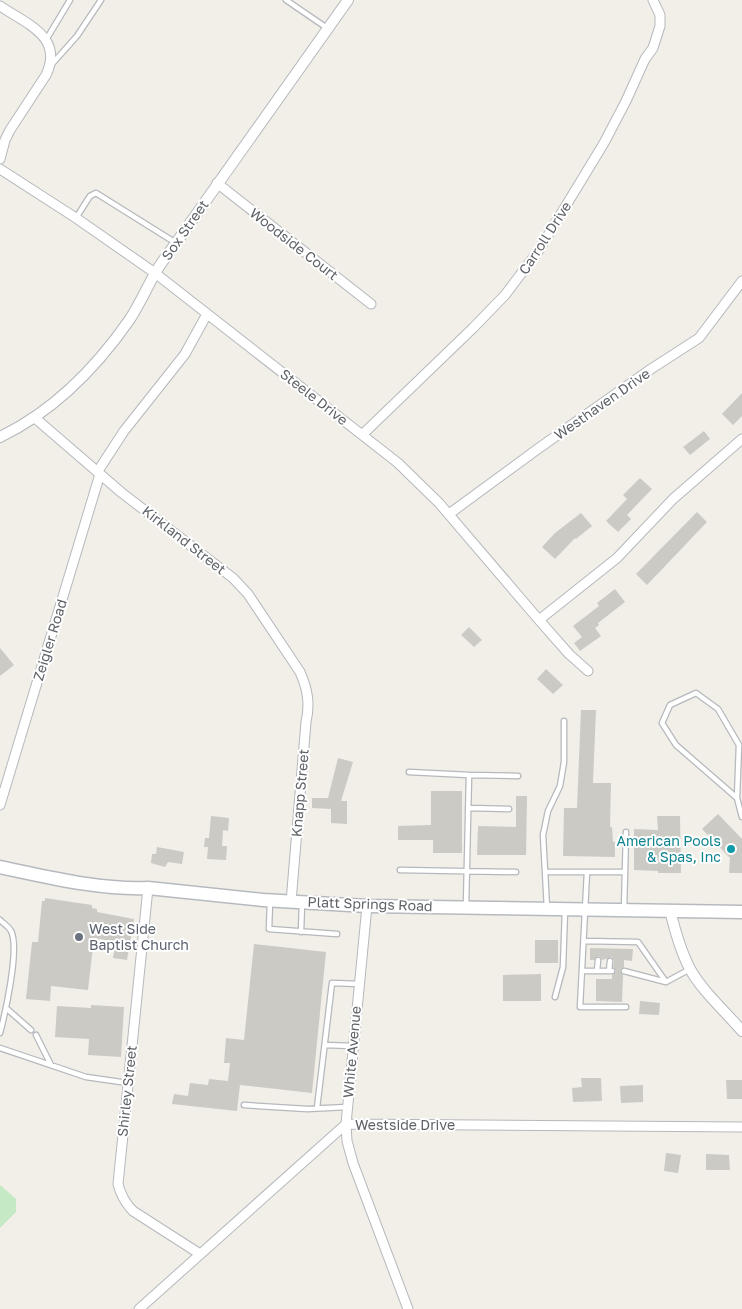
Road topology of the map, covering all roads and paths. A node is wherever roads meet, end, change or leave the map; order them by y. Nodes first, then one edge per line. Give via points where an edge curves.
1 (70, 0) edge
2 (101, 0) edge
3 (286, 0) edge
4 (653, 0) edge
5 (344, 2) edge
6 (0, 6) edge
7 (328, 29) junction
8 (46, 40) junction
9 (51, 65) junction
10 (0, 159) edge
11 (0, 169) edge
12 (218, 183) junction
13 (76, 218) junction
14 (176, 243) junction
15 (155, 273) junction
16 (742, 280) edge
17 (371, 304) dead end
18 (207, 314) junction
19 (36, 418) junction
20 (363, 434) junction
21 (0, 437) edge
22 (742, 439) edge
23 (99, 473) junction
24 (449, 514) junction
25 (539, 620) junction
26 (588, 671) dead end
27 (306, 686) joint
28 (564, 721) dead end
29 (409, 772) dead end
30 (469, 775) junction
31 (518, 776) dead end
32 (737, 798) junction
33 (0, 805) edge
34 (468, 808) junction
35 (509, 809) dead end
36 (742, 817) edge
37 (626, 832) dead end
38 (0, 867) edge
39 (400, 870) dead end
40 (467, 871) junction
41 (516, 872) dead end
42 (546, 872) junction
43 (587, 872) junction
44 (625, 872) junction
45 (148, 888) junction
46 (270, 901) junction
47 (296, 902) junction
48 (366, 906) junction
49 (466, 907) junction
50 (548, 909) junction
51 (565, 909) junction
52 (585, 910) junction
53 (624, 910) junction
54 (670, 910) junction
55 (742, 912) edge
56 (0, 920) edge
57 (301, 932) junction
58 (337, 934) dead end
59 (584, 940) junction
60 (598, 941) junction
61 (610, 941) junction
62 (622, 942) junction
63 (598, 948) dead end
64 (610, 948) dead end
65 (622, 949) dead end
66 (598, 960) dead end
67 (610, 960) dead end
68 (690, 969) junction
69 (582, 970) junction
70 (598, 971) junction
71 (624, 971) dead end
72 (666, 982) junction
73 (359, 984) junction
74 (555, 997) dead end
75 (626, 1007) dead end
76 (6, 1008) junction
77 (31, 1030) dead end
78 (742, 1031) edge
79 (0, 1033) edge
80 (36, 1035) dead end
81 (325, 1045) junction
82 (353, 1046) junction
83 (0, 1048) edge
84 (51, 1066) junction
85 (128, 1083) junction
86 (244, 1105) dead end
87 (347, 1106) junction
88 (318, 1108) junction
89 (346, 1124) junction
90 (742, 1127) edge
91 (200, 1254) junction
92 (139, 1309) edge
93 (408, 1309) edge

1 - 8 lane
2 - 9 lane via 77,36
3 - 7 lane
4 - 20 street, Carroll Drive via 660,15 654,48 645,59 604,143 539,250 505,295
5 - 7 street, Sox Street
6 - 8 street via 35,28
7 - 12 street, Sox Street
8 - 9 street
9 - 10 street via 4,140
11 - 13 street, Steele Drive
12 - 14 street, Sox Street
12 - 17 street, Woodside Court
13 - 14 lane via 90,196 96,193
13 - 15 street, Steele Drive
14 - 15 street, Sox Street
15 - 18 street, Steele Drive
15 - 19 street, Sox Street via 130,318 101,356
16 - 24 street, Westhaven Drive via 699,338
18 - 20 street, Steele Drive
18 - 23 street, Zeigler Road via 186,354 124,431
19 - 21 street, Sox Street
19 - 23 street, Kirkland Street
20 - 24 street, Steele Drive via 398,463
22 - 25 street via 673,499 617,558
23 - 27 street, Kirkland Street via 241,585
23 - 33 street, Zeigler Road
24 - 25 street, Steele Drive
25 - 26 street, Steele Drive
27 - 47 street, Knapp Street via 308,711
28 - 42 lane via 564,762 560,786 548,811 543,835
29 - 30 lane
30 - 31 lane
30 - 34 lane
32 - 32 lane via 739,745 718,708 696,693 670,705 662,723 676,745
32 - 36 lane
34 - 35 lane
34 - 40 lane
37 - 44 lane
38 - 45 main road, Platt Springs Road via 95,885
39 - 40 lane
40 - 41 lane
40 - 49 lane
42 - 43 lane
42 - 50 lane
43 - 44 lane
43 - 52 lane
44 - 53 lane
45 - 46 main road, Platt Springs Road
45 - 85 street, Shirley Street
46 - 47 main road, Platt Springs Road
46 - 57 lane via 269,929
47 - 48 main road, Platt Springs Road
47 - 57 lane
48 - 49 main road, Platt Springs Road
48 - 73 street, White Avenue
49 - 50 main road, Platt Springs Road
50 - 51 main road, Platt Springs Road
51 - 52 main road, Platt Springs Road
51 - 74 lane via 563,967
52 - 53 main road, Platt Springs Road
52 - 59 lane
53 - 54 main road, Platt Springs Road
54 - 55 main road, Platt Springs Road
54 - 68 street
56 - 76 lane via 11,932 14,948
57 - 58 lane
59 - 60 lane
59 - 69 lane
60 - 61 lane
60 - 63 lane
61 - 62 lane
61 - 64 lane
62 - 65 lane
62 - 72 lane via 638,942
66 - 70 lane
67 - 70 lane via 611,971
68 - 72 lane
68 - 78 street
69 - 70 lane
69 - 75 lane via 580,1007
71 - 72 lane
73 - 81 lane via 332,983
73 - 82 street, White Avenue
76 - 77 lane
76 - 79 lane
80 - 84 lane
81 - 82 lane
81 - 88 lane
82 - 87 street, White Avenue
83 - 84 lane
84 - 85 lane via 86,1077
85 - 91 street, Shirley Street via 118,1184 121,1194 133,1212
86 - 88 lane
87 - 88 lane
87 - 89 street, White Avenue
89 - 90 street, Westside Drive
89 - 91 street, Westside Drive
89 - 93 street, White Avenue via 353,1164
91 - 92 street, Westside Drive

